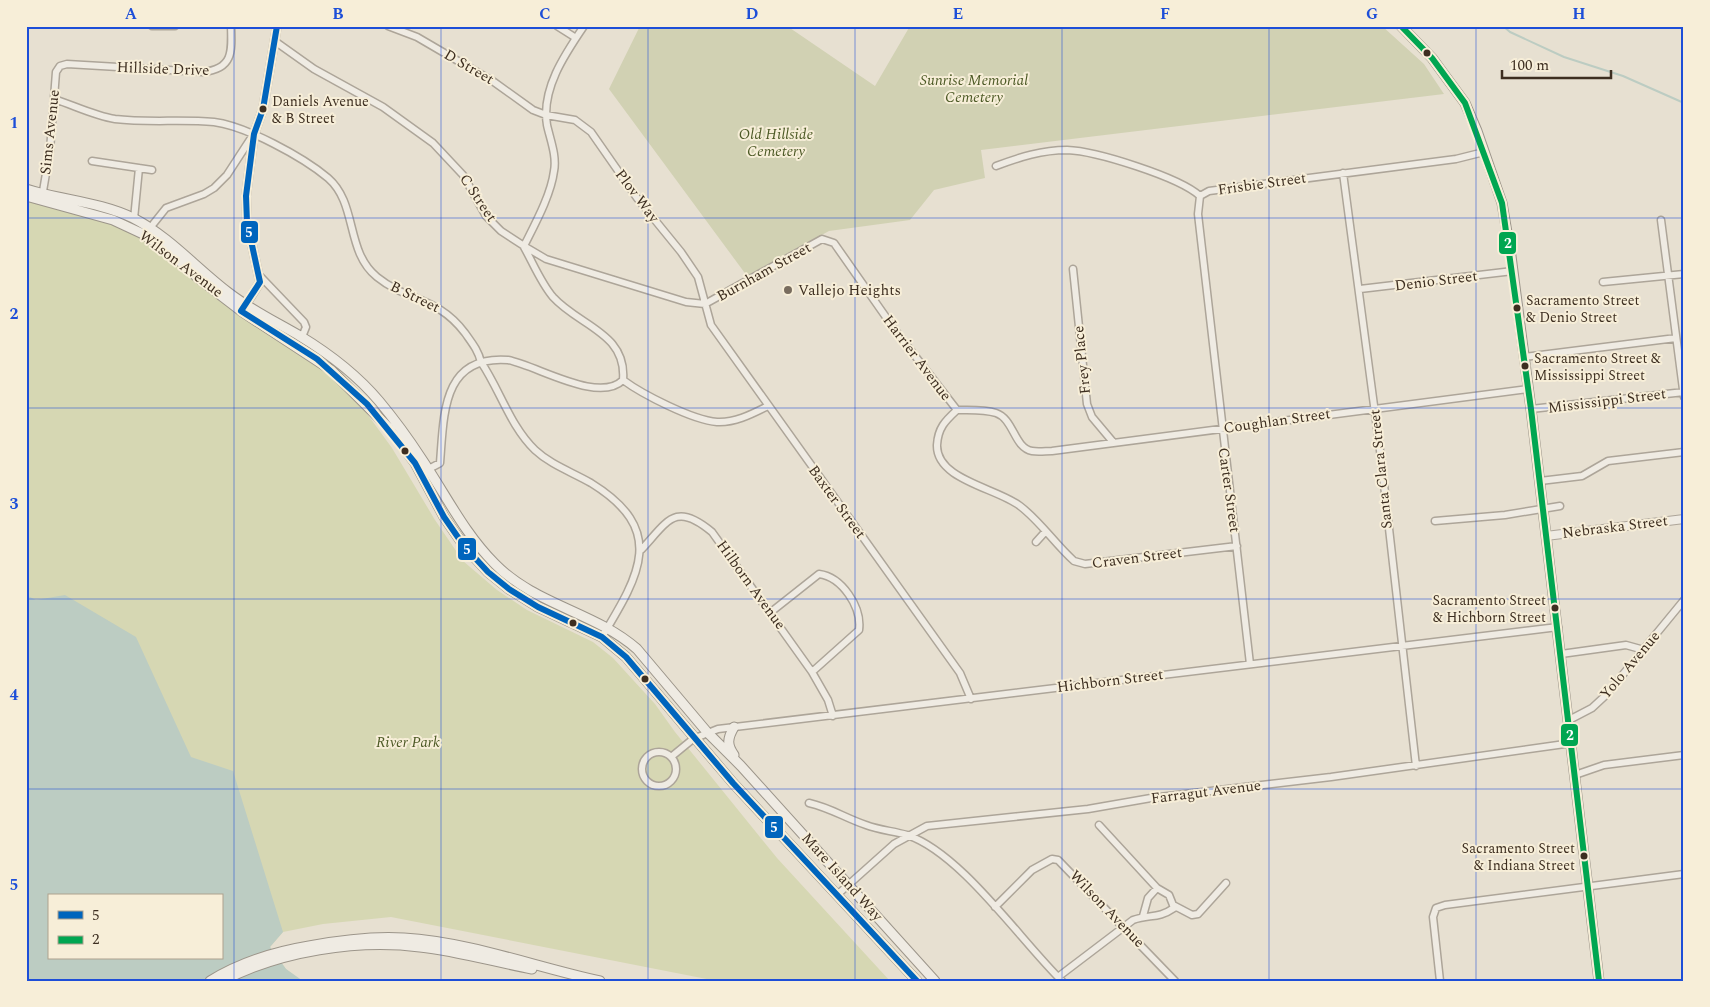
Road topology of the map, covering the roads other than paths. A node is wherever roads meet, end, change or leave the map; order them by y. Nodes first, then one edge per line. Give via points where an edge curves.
1 (152, 26) edge
2 (175, 26) edge
3 (231, 26) edge
4 (277, 26) edge
5 (388, 26) edge
6 (557, 26) edge
7 (584, 26) edge
8 (1401, 26) edge
9 (576, 38) junction
10 (276, 42) junction
11 (60, 66) joint
12 (54, 99) junction
13 (546, 115) junction
14 (254, 134) junction
15 (1484, 152) junction
16 (92, 161) dead end
17 (996, 166) dead end
18 (139, 168) junction
19 (152, 170) dead end
20 (1343, 173) junction
21 (26, 189) edge
22 (26, 196) edge
23 (1200, 196) junction
24 (42, 197) junction
25 (134, 219) junction
26 (1660, 220) dead end
27 (150, 228) junction
28 (822, 240) joint
29 (524, 246) junction
30 (1074, 270) dead end
31 (1513, 271) junction
32 (1684, 274) edge
33 (1668, 275) junction
34 (260, 276) junction
35 (1602, 282) dead end
36 (1360, 290) junction
37 (705, 304) junction
38 (244, 308) junction
39 (302, 337) junction
40 (1676, 338) junction
41 (1524, 357) junction
42 (481, 362) junction
43 (623, 380) junction
44 (1528, 389) junction
45 (1684, 394) edge
46 (768, 406) junction
47 (1375, 408) junction
48 (1531, 409) junction
49 (957, 410) junction
50 (1221, 428) junction
51 (1113, 442) junction
52 (1684, 452) edge
53 (424, 472) junction
54 (1540, 481) junction
55 (1560, 506) dead end
56 (1543, 509) junction
57 (1684, 519) edge
58 (1435, 521) dead end
59 (1046, 532) junction
60 (1546, 536) junction
61 (1036, 542) dead end
62 (1237, 546) junction
63 (641, 550) junction
64 (1684, 600) edge
65 (771, 612) junction
66 (1558, 627) junction
67 (608, 628) junction
68 (602, 636) junction
69 (1401, 645) junction
70 (1644, 650) junction
71 (1561, 654) junction
72 (1250, 664) junction
73 (812, 672) junction
74 (971, 699) junction
75 (832, 716) junction
76 (1569, 720) junction
77 (734, 727) junction
78 (707, 732) junction
79 (693, 739) junction
80 (1572, 743) junction
81 (1684, 754) edge
82 (671, 757) junction
83 (742, 766) junction
84 (1416, 766) junction
85 (1575, 771) junction
86 (809, 803) dead end
87 (1099, 825) dead end
88 (907, 835) junction
89 (1684, 874) edge
90 (1226, 883) dead end
91 (849, 884) junction
92 (1589, 886) junction
93 (1157, 888) junction
94 (838, 895) junction
95 (1174, 905) junction
96 (995, 907) junction
97 (1143, 916) junction
98 (1123, 928) junction
99 (295, 952) junction
100 (1060, 979) edge
101 (210, 981) edge
102 (224, 981) edge
103 (600, 981) edge
104 (917, 981) edge
105 (935, 981) edge
106 (1175, 981) edge
107 (1440, 981) edge
108 (1598, 981) edge

1 - 2 street
3 - 11 street, Hillside Drive via 230,55 216,71
4 - 10 street
5 - 13 street, D Street via 417,37
6 - 9 street
7 - 9 street
8 - 15 main road via 1432,58 1465,103
9 - 13 street via 552,84
10 - 14 street via 261,120
10 - 29 street, C Street via 314,69 383,107 432,143 463,175 486,216
11 - 12 street, Sims Avenue via 56,72
12 - 14 street, B Street via 113,119 213,122
12 - 24 street, Sims Avenue
13 - 29 street via 554,170 539,216
13 - 37 street, Plov Way via 575,120 591,132 698,277
14 - 27 street via 227,175 214,188 166,208
14 - 34 street via 247,190 247,222
14 - 42 street, B Street via 327,177 340,189 355,246 366,266 389,285 446,312 478,350
15 - 20 street, Frisbie Street via 1456,159
15 - 31 main road via 1502,203
16 - 18 street
17 - 23 street, Frisbie Street via 1027,155 1067,150 1106,158 1178,182
18 - 19 street
18 - 25 street
20 - 23 street, Frisbie Street via 1209,191
20 - 36 street, Santa Clara Street
21 - 24 main road, Wilson Avenue
22 - 24 main road, Wilson Avenue
23 - 50 street, Carter Street via 1198,214
24 - 25 main road, Wilson Avenue via 96,206
24 - 38 main road, Wilson Avenue via 130,227
25 - 27 main road, Wilson Avenue
26 - 33 street
27 - 38 main road, Wilson Avenue via 179,248
28 - 37 street, Burnham Street
28 - 49 street, Harrier Avenue via 834,243 840,249 895,330
29 - 37 street, C Street via 546,259 686,302
29 - 43 street via 552,296 613,344 622,358
30 - 51 street, Frey Place via 1087,404 1092,417
31 - 36 street, Denio Street
31 - 41 main road
32 - 33 street
33 - 35 street
33 - 40 street
34 - 38 street via 259,287
34 - 39 street via 304,321 306,327
36 - 47 street, Santa Clara Street
37 - 46 street, Baxter Street via 711,325
38 - 39 main road, Wilson Avenue
38 - 53 main road, Wilson Avenue via 331,370 388,428
39 - 53 main road, Wilson Avenue via 338,363 377,398 408,438
40 - 41 street
40 - 45 street
41 - 44 main road
42 - 43 street via 498,359 521,362 592,388 612,388
42 - 53 street via 469,367 456,379 447,399 440,464
42 - 63 street, B Street via 529,443 551,462 591,484 624,509 633,520
43 - 46 street via 642,394 716,422 739,419
44 - 47 street, Coughlan Street
44 - 48 main road
45 - 48 street, Mississippi Street
46 - 74 street, Baxter Street via 960,673
47 - 50 street, Coughlan Street
47 - 69 street, Santa Clara Street
48 - 54 main road
49 - 51 street, Coughlan Street via 996,413 1005,419 1026,449 1032,451
49 - 59 street, Craven Street via 938,433 937,450 943,464 952,473 1020,506
50 - 51 street, Coughlan Street
50 - 62 street, Carter Street
52 - 54 street via 1608,461 1582,476
53 - 67 main road, Wilson Avenue via 474,541 497,566 545,599
53 - 68 main road, Wilson Avenue via 449,525 488,572 538,607
54 - 56 main road
55 - 56 street
56 - 58 street
56 - 60 main road
57 - 60 street, Nebraska Street
59 - 61 street
59 - 62 street, Craven Street via 1074,561 1085,564
60 - 66 main road
62 - 72 street, Carter Street
63 - 65 street, Hilborn Avenue via 663,524 676,517 691,517 712,532
63 - 67 street, B Street via 638,570
64 - 70 street, Yolo Avenue
65 - 73 street, Hilborn Avenue
65 - 73 street via 819,574 838,581 856,607 860,630
66 - 69 street, Hichborn Street
66 - 71 main road
67 - 68 street, B Street
67 - 78 main road, Wilson Avenue via 625,638 643,656
68 - 79 main road, Wilson Avenue via 644,675
69 - 72 street, Hichborn Street
69 - 84 street, Santa Clara Street
70 - 71 street via 1626,645
70 - 76 street, Yolo Avenue via 1606,695 1592,708
71 - 76 main road
72 - 74 street, Hichborn Street
73 - 75 street, Hilborn Avenue via 828,700
74 - 75 street, Hichborn Street
75 - 77 street, Hichborn Street
76 - 80 main road
77 - 78 street, Hichborn Street
77 - 83 main road via 728,746
78 - 79 street, Hichborn Street
78 - 83 main road, Mare Island Way
79 - 82 street, Hichborn Street
79 - 94 main road, Mare Island Way
80 - 84 street, Farragut Avenue
80 - 85 main road
81 - 85 street
82 - 82 street via 655,753 646,759 642,772 649,783 663,785 674,777 676,767
83 - 91 main road, Mare Island Way
84 - 88 street, Farragut Avenue via 1151,798 1088,809 954,822 927,826
85 - 92 main road
86 - 88 street via 830,808 882,831
87 - 93 street
88 - 91 street, Farragut Avenue
88 - 96 street via 949,861
89 - 92 street
90 - 95 street via 1198,914
91 - 94 street, Farragut Avenue
91 - 105 main road, Mare Island Way
92 - 107 street via 1436,908 1433,917
92 - 108 main road
93 - 95 street via 1169,895
93 - 97 street via 1148,898
94 - 104 main road, Mare Island Way
95 - 97 street via 1162,916
96 - 98 street, Wilson Avenue via 1032,870 1052,858 1067,867
96 - 100 street
97 - 98 street
98 - 100 street
98 - 106 street, Wilson Avenue
99 - 101 main road via 248,961
99 - 102 main road
99 - 103 main road via 403,945

